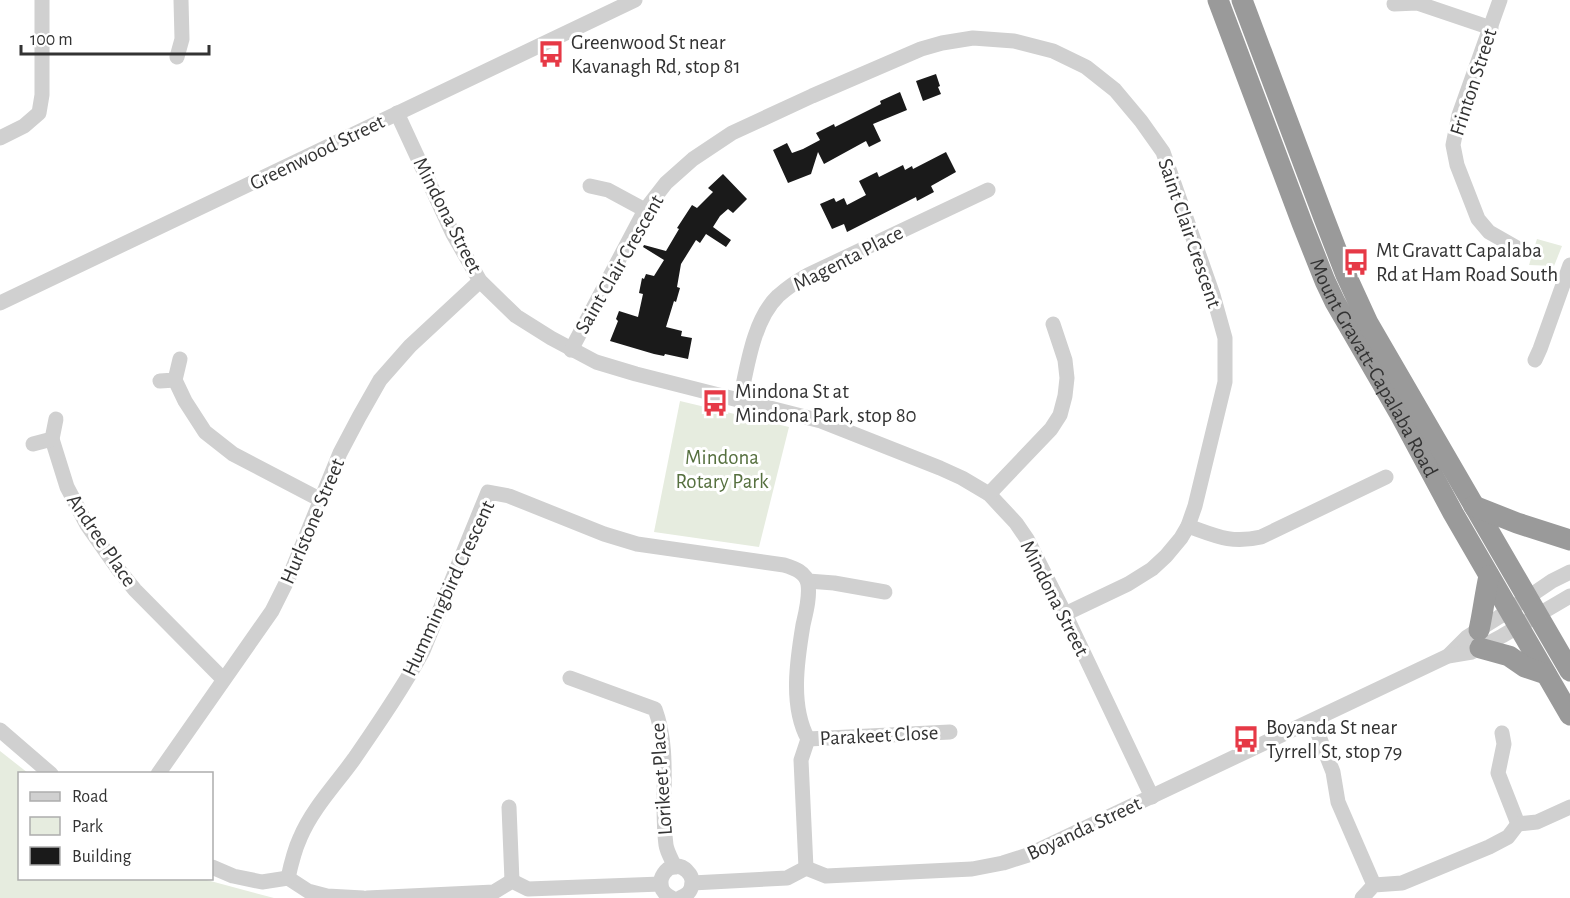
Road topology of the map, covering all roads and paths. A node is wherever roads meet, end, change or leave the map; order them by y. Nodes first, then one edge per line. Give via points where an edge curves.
1 (42, 0) edge
2 (181, 0) edge
3 (1218, 0) edge
4 (1242, 0) edge
5 (1500, 0) edge
6 (624, 2) edge
7 (1394, 4) dead end
8 (1491, 28) junction
9 (177, 57) dead end
10 (398, 113) junction
11 (0, 138) edge
12 (590, 186) dead end
13 (988, 190) dead end
14 (645, 210) junction
15 (1517, 248) dead end
16 (1570, 265) edge
17 (480, 281) junction
18 (0, 303) edge
19 (1053, 324) dead end
20 (571, 350) junction
21 (180, 359) dead end
22 (1535, 360) dead end
23 (740, 400) junction
24 (56, 419) dead end
25 (52, 439) junction
26 (33, 444) dead end
27 (1386, 477) dead end
28 (989, 494) junction
29 (321, 500) junction
30 (1474, 506) junction
31 (1188, 526) junction
32 (1570, 540) edge
33 (1570, 572) edge
34 (1489, 576) junction
35 (808, 581) junction
36 (885, 592) dead end
37 (1570, 596) edge
38 (1523, 613) junction
39 (1065, 614) junction
40 (1480, 639) junction
41 (1570, 671) edge
42 (1546, 674) junction
43 (570, 678) dead end
44 (223, 679) junction
45 (1570, 715) edge
46 (1313, 721) junction
47 (0, 730) edge
48 (950, 732) dead end
49 (1502, 733) dead end
50 (808, 739) junction
51 (49, 772) edge
52 (159, 772) edge
53 (1152, 797) junction
54 (509, 807) dead end
55 (1570, 807) edge
56 (1518, 824) junction
57 (213, 867) edge
58 (675, 867) junction
59 (806, 868) junction
60 (288, 878) junction
61 (512, 881) junction
62 (692, 883) junction
63 (661, 884) junction
64 (1374, 885) junction
65 (365, 898) edge
66 (672, 898) edge
67 (680, 898) edge
68 (1362, 898) edge

1 - 11 street via 39,113
2 - 9 street via 182,39
3 - 34 highway, Mount Gravatt-Capalaba Road via 1335,302
4 - 30 highway, Mount Gravatt-Capalaba Road via 1357,300
5 - 8 street, Frinton Street
6 - 10 street, Greenwood Street
7 - 8 street via 1417,3
8 - 15 street, Frinton Street via 1459,115 1453,145 1478,219 1489,232
10 - 17 street, Mindona Street via 453,234
10 - 18 street, Greenwood Street
12 - 14 street via 608,190
13 - 23 street, Magenta Place via 791,285 765,312 753,343
14 - 20 street, Saint Clair Crescent
14 - 31 street, Saint Clair Crescent via 666,183 693,159 732,133 921,49 973,38 1014,40 1053,51 1086,67 1114,90 1163,152 1225,338 1225,382
16 - 22 street
17 - 20 street, Mindona Street via 516,316
17 - 29 street, Hurlstone Street via 410,346 380,380 340,453
19 - 28 street via 1067,378 1060,415
20 - 23 street, Mindona Street via 596,362
21 - 29 street via 168,380 205,432 233,454
23 - 28 street, Mindona Street via 821,421 940,468
24 - 25 street, Andree Place
25 - 26 street
25 - 44 street, Andree Place via 67,487 87,525 118,569
27 - 31 street via 1261,537 1244,541 1222,538
28 - 39 street, Mindona Street via 1028,538
29 - 44 street, Hurlstone Street via 272,611
30 - 32 highway
30 - 38 highway, Mount Gravatt-Capalaba Road
31 - 39 street, Saint Clair Crescent via 1152,569
33 - 38 street via 1552,581
34 - 38 highway, Mount Gravatt-Capalaba Road
34 - 40 highway
35 - 36 street
35 - 50 street via 797,681 799,718
35 - 60 street, Hummingbird Crescent via 798,569 784,565 637,544 509,496 488,492 423,651 309,820
37 - 38 street
38 - 40 street, Boyanda Street
38 - 41 highway, Mount Gravatt-Capalaba Road
38 - 42 highway, Mount Gravatt-Capalaba Road
39 - 53 street, Mindona Street
40 - 42 highway via 1526,667
40 - 46 street, Boyanda Street via 1467,637 1448,656
42 - 45 highway, Mount Gravatt-Capalaba Road
43 - 58 street, Lorikeet Place via 655,709 663,742 666,847
44 - 52 street, Hurlstone Street
46 - 53 street, Boyanda Street
46 - 64 street via 1333,772 1338,802
47 - 51 street
48 - 50 street, Parakeet Close
49 - 56 street via 1504,744 1498,773
50 - 59 street via 801,760
53 - 59 street, Boyanda Street via 1003,863 972,869 826,876
54 - 61 street
55 - 56 street via 1538,822
56 - 64 street via 1508,837 1489,847 1402,884
57 - 60 street via 262,882
58 - 62 street via 685,869
58 - 63 street via 666,871
59 - 62 street via 787,878
60 - 65 street via 308,891 327,896
61 - 63 street via 528,889
61 - 65 street via 494,892
62 - 67 street via 690,892
63 - 66 street via 664,893
64 - 68 street

